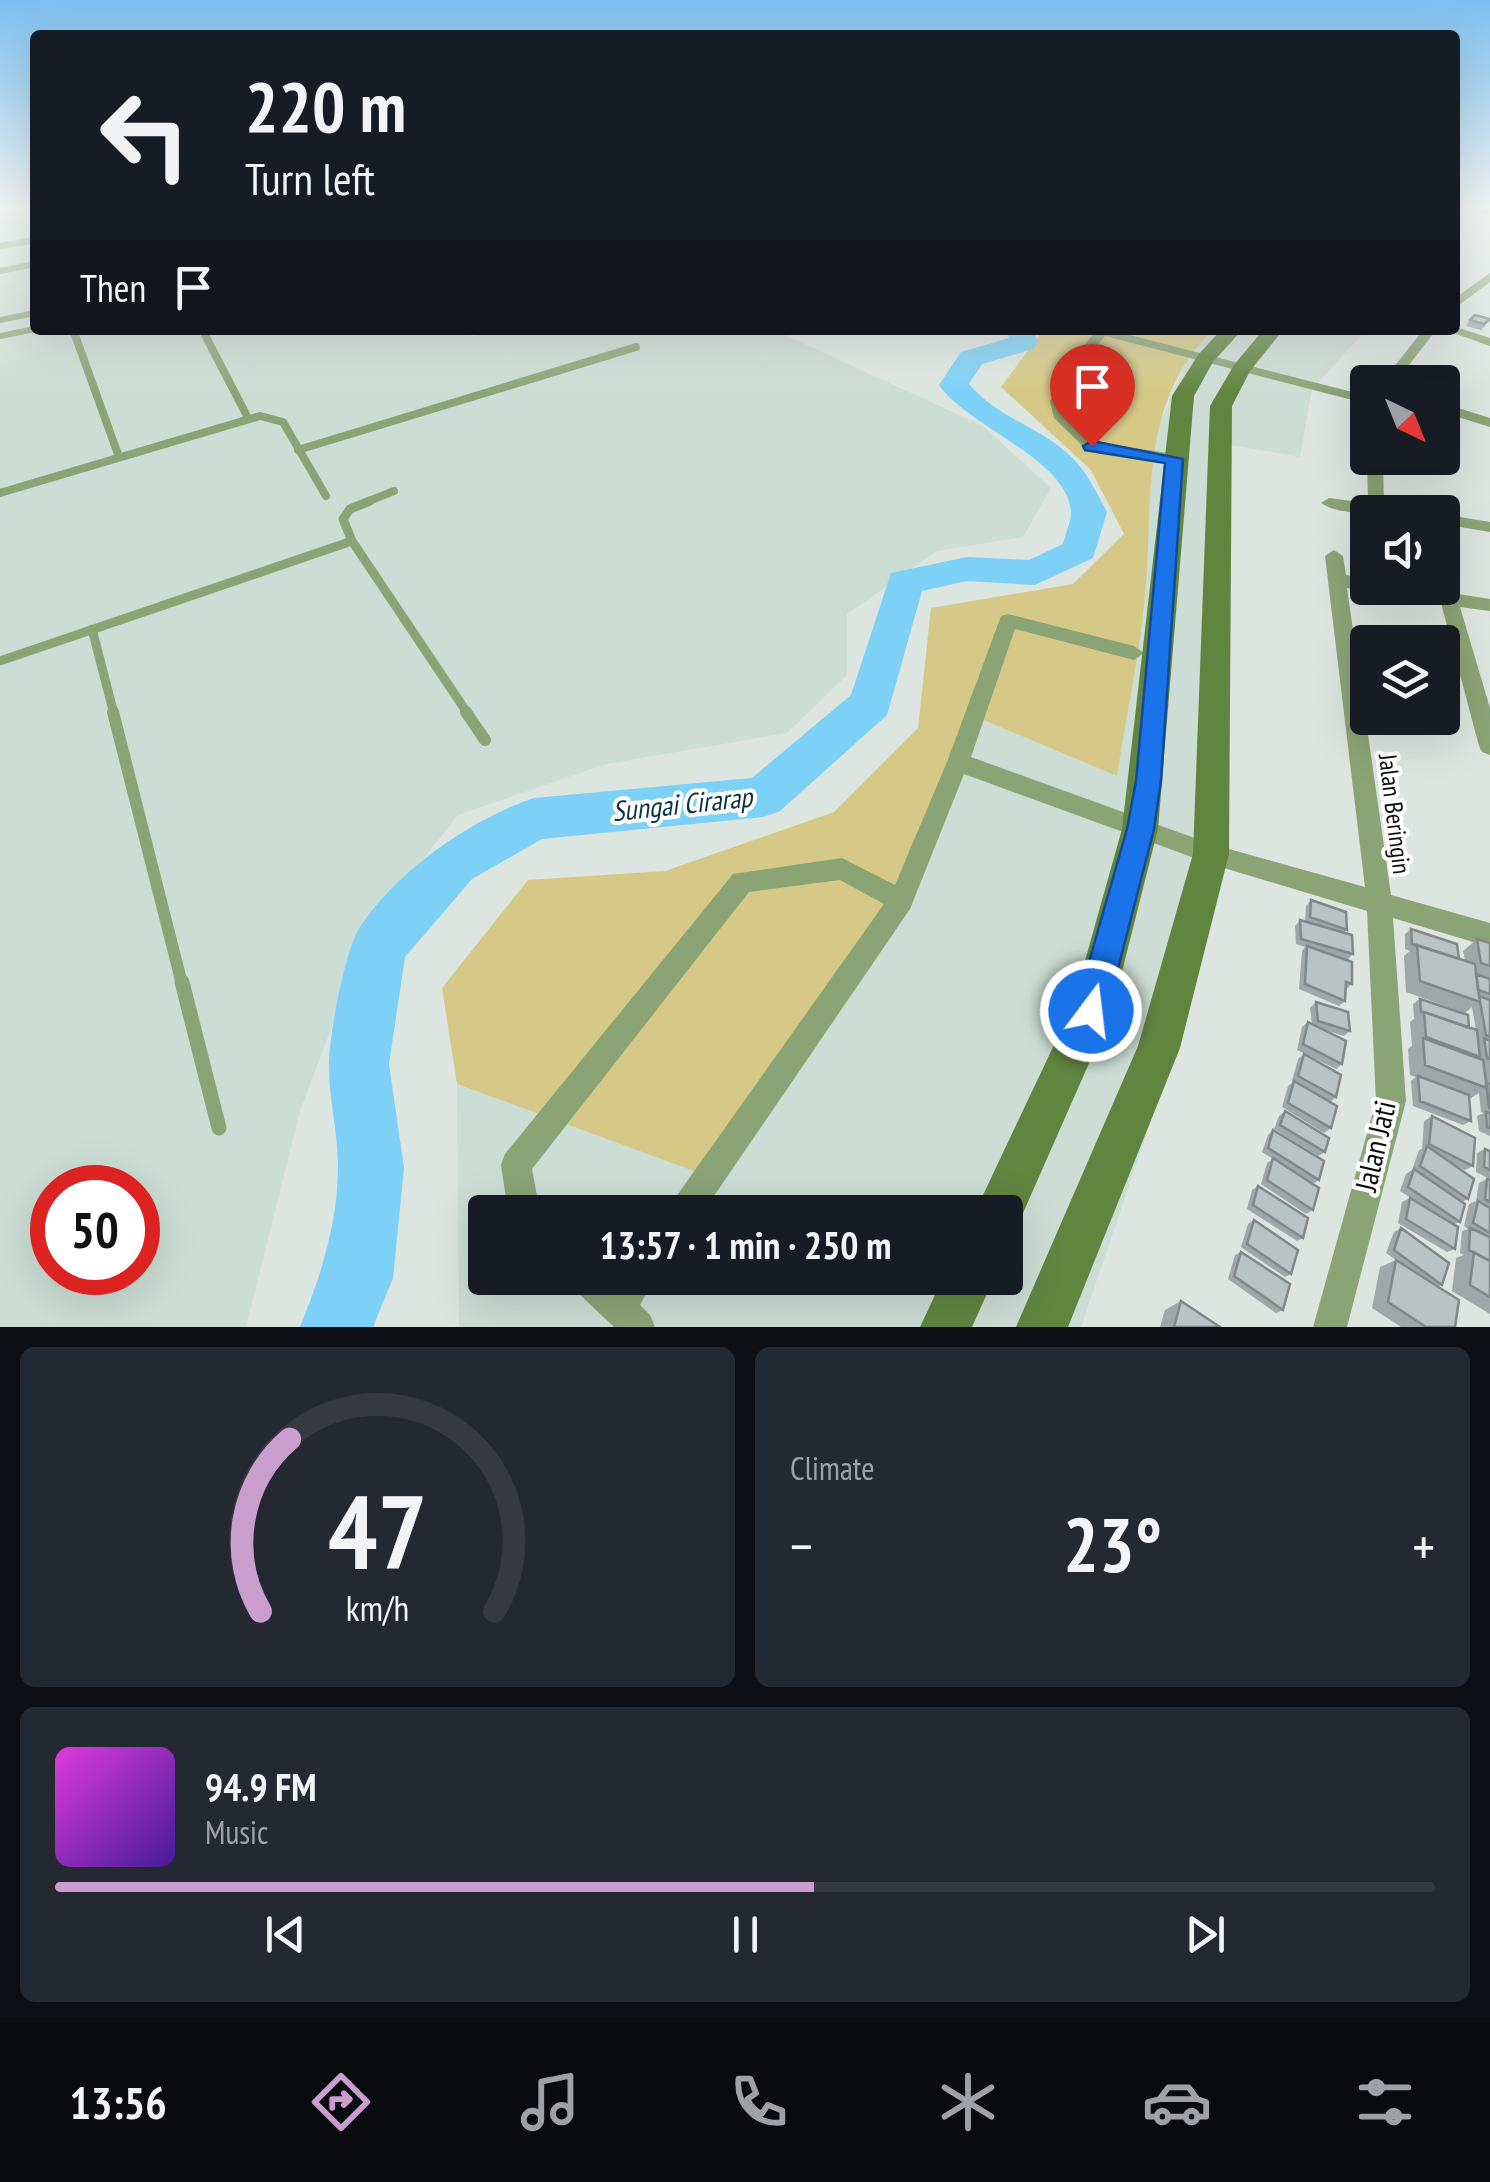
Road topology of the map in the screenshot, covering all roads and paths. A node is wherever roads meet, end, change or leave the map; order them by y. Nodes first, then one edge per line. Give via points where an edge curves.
1 (1490, 276) edge
2 (1467, 295) junction
3 (1460, 300) edge
4 (1490, 301) edge
5 (30, 314) edge
6 (0, 320) edge
7 (30, 330) edge
8 (1460, 333) edge
9 (75, 335) edge
10 (205, 335) edge
11 (1100, 335) edge
12 (1118, 335) edge
13 (1231, 335) edge
14 (1266, 335) edge
15 (1426, 335) edge
16 (0, 336) edge
17 (1490, 342) edge
18 (636, 347) dead end
19 (1224, 364) junction
20 (1403, 365) edge
21 (1350, 396) edge
22 (1460, 414) edge
23 (248, 418) junction
24 (1490, 423) edge
25 (298, 450) junction
26 (119, 457) junction
27 (1174, 459) junction
28 (394, 491) dead end
29 (0, 493) edge
30 (326, 496) dead end
31 (1329, 503) dead end
32 (1350, 506) edge
33 (1460, 522) edge
34 (1490, 526) edge
35 (352, 541) junction
36 (1334, 556) dead end
37 (1337, 580) junction
38 (1350, 582) edge
39 (1460, 600) edge
40 (1452, 605) edge
41 (1490, 605) edge
42 (92, 629) junction
43 (1134, 653) dead end
44 (0, 661) edge
45 (484, 740) dead end
46 (1490, 746) edge
47 (958, 762) junction
48 (1148, 832) junction
49 (1200, 851) junction
50 (900, 901) junction
51 (1379, 901) junction
52 (1490, 935) edge
53 (218, 1128) dead end
54 (521, 1195) edge
55 (696, 1195) edge
56 (1007, 1195) edge
57 (605, 1295) edge
58 (961, 1295) edge
59 (628, 1317) edge
60 (946, 1327) edge
61 (1042, 1327) edge
62 (1330, 1327) edge

1 - 2 street
2 - 3 street
2 - 4 street
5 - 6 lane
7 - 16 lane
8 - 17 street
9 - 26 lane
10 - 23 lane
11 - 27 street via 1057,400 1059,416 1092,446
12 - 19 street
13 - 19 main road
14 - 19 main road
15 - 20 street
18 - 25 lane
19 - 21 street
19 - 27 main road via 1183,396
19 - 49 main road
22 - 24 street
23 - 25 lane via 278,418
23 - 26 lane
25 - 30 lane
26 - 29 lane
27 - 48 main road
28 - 35 lane via 347,511
31 - 32 street
33 - 34 street
35 - 42 lane
35 - 45 lane
36 - 37 street, Jalan Beringin
37 - 38 street
37 - 51 street, Jalan Beringin
39 - 41 street
40 - 46 street
42 - 44 lane
42 - 53 lane
43 - 47 street via 1008,621
47 - 48 street
47 - 50 street
48 - 49 street
48 - 56 main road via 1091,1011
49 - 51 street
49 - 61 main road via 1159,1048
50 - 54 street via 842,868 742,882 516,1165
50 - 55 street
51 - 52 street
51 - 62 street, Jalan Jati via 1390,1101
57 - 59 street
58 - 60 main road

